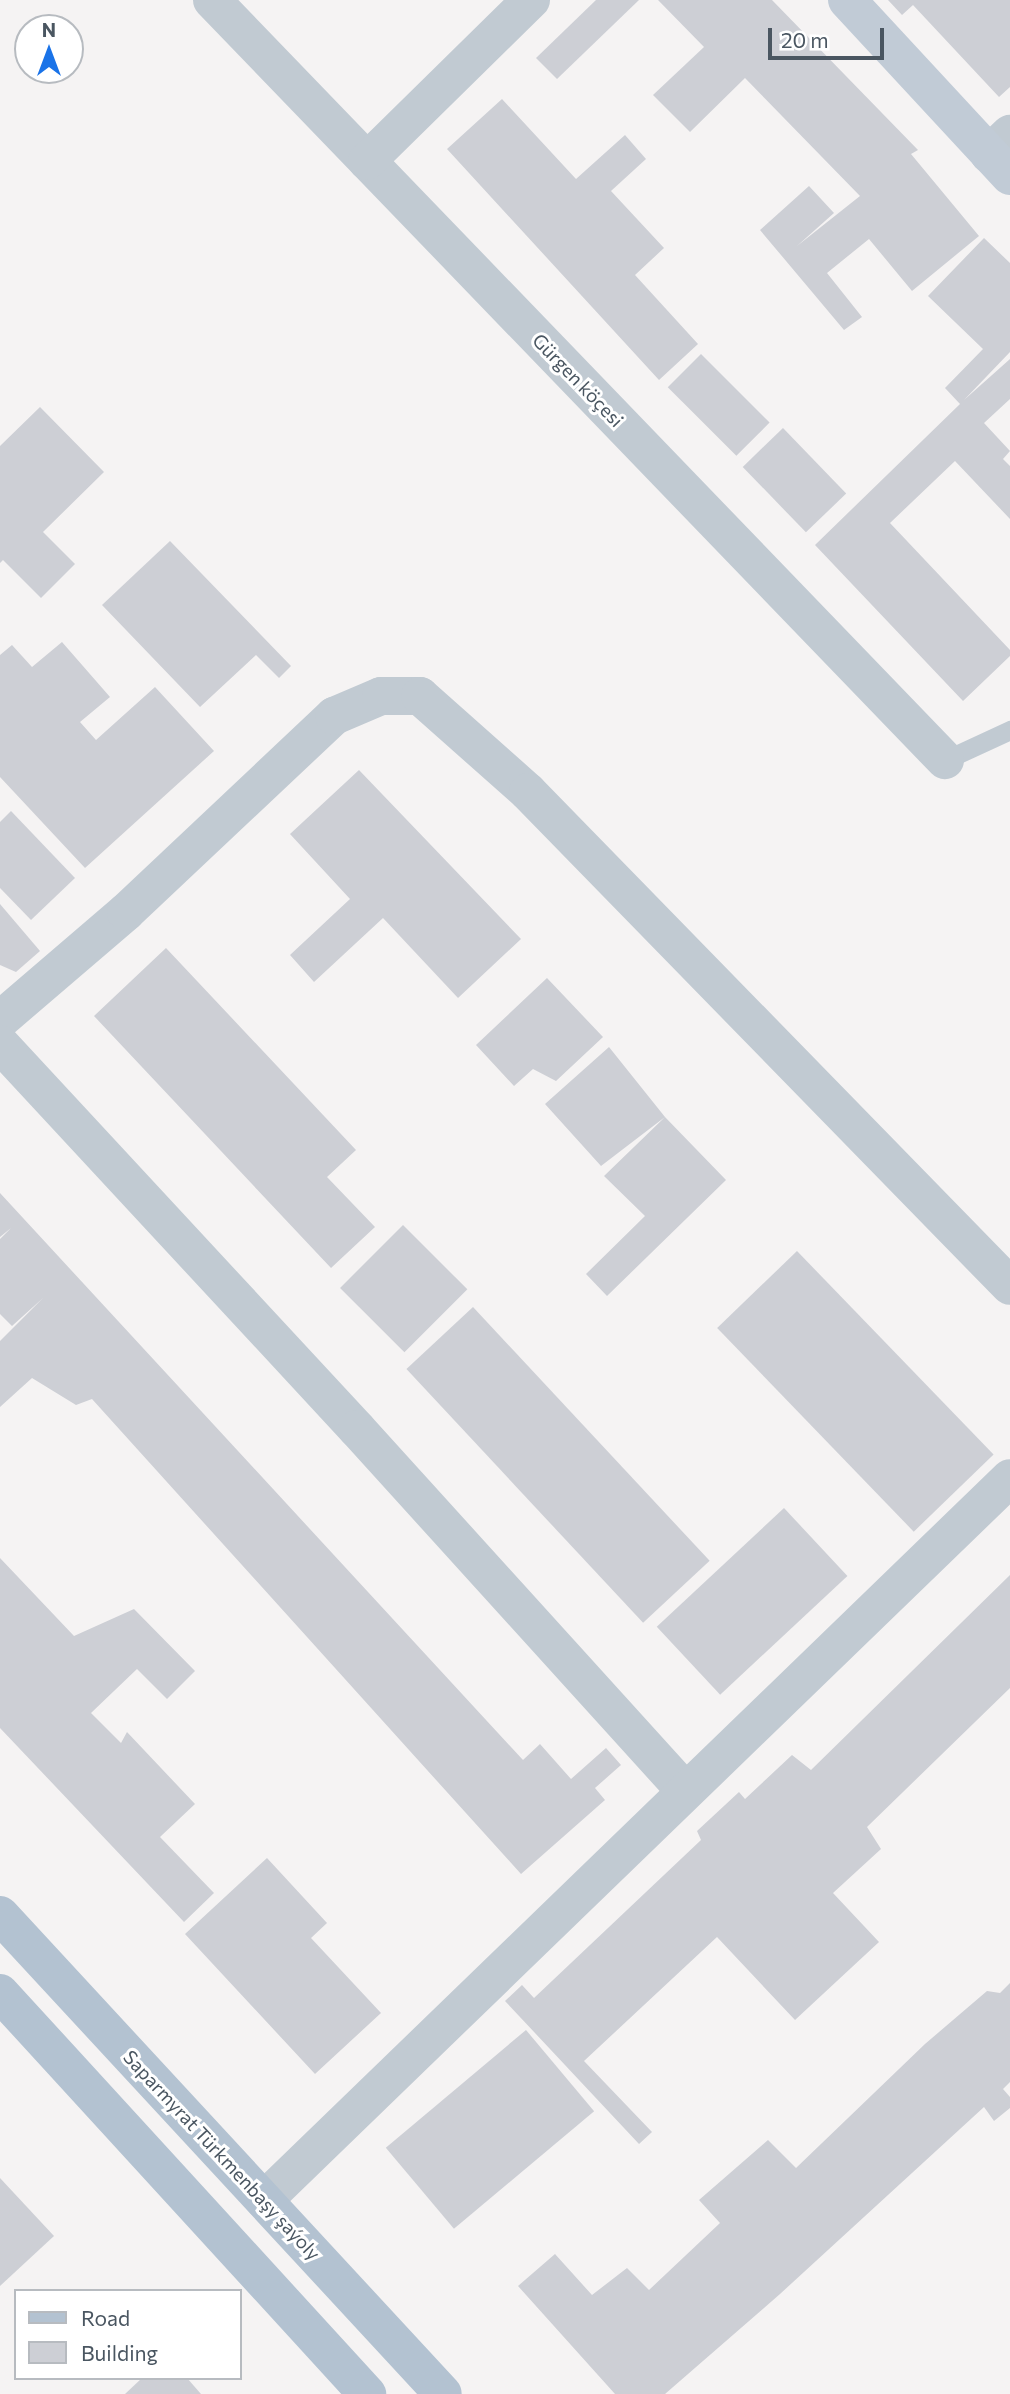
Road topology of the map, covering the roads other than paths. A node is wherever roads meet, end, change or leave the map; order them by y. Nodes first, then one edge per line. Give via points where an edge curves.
1 (212, 0) edge
2 (531, 0) edge
3 (847, 0) edge
4 (1003, 155) edge
5 (367, 161) junction
6 (1010, 730) edge
7 (945, 760) joint
8 (0, 1020) edge
9 (0, 1044) edge
10 (1010, 1286) edge
11 (1010, 1478) edge
12 (684, 1790) junction
13 (0, 1915) edge
14 (0, 1993) edge
15 (264, 2200) junction
16 (367, 2394) edge
17 (443, 2394) edge

1 - 5 street, Gürgen köçesi
2 - 5 street
3 - 4 street
5 - 7 street, Gürgen köçesi
6 - 7 lane
8 - 10 street via 126,912 334,716 382,696 420,696 528,792
9 - 12 street via 358,1429
11 - 12 street
12 - 15 street
13 - 15 main road, Saparmyrat Türkmenbaşy şaýoly
14 - 16 main road
15 - 17 main road, Saparmyrat Türkmenbaşy şaýoly

